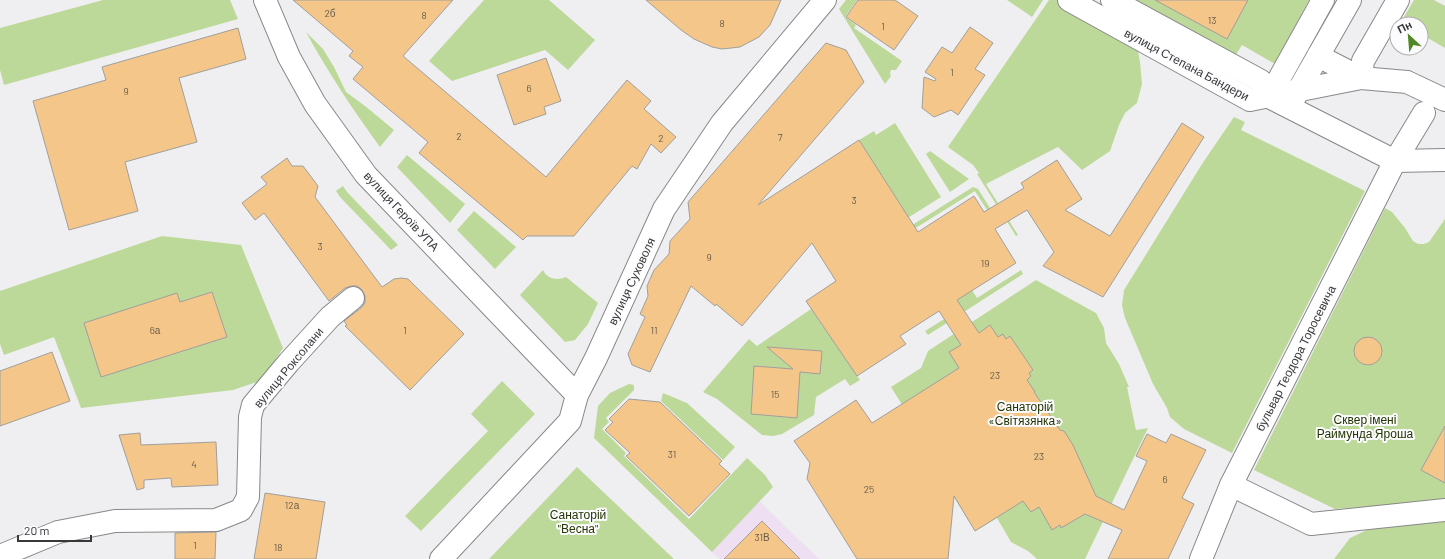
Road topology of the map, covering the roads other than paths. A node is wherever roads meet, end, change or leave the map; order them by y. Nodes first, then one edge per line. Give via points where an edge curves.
1 (265, 0) edge
2 (825, 0) edge
3 (1069, 0) edge
4 (1112, 0) edge
5 (1323, 0) edge
6 (1350, 0) edge
7 (1398, 0) edge
8 (1318, 56) junction
9 (1361, 78) junction
10 (1269, 97) junction
11 (1436, 98) edge
12 (1294, 99) junction
13 (1445, 160) edge
14 (1395, 161) junction
15 (353, 298) dead end
16 (577, 395) junction
17 (1231, 485) junction
18 (1445, 510) edge
19 (0, 558) edge
20 (441, 559) edge
21 (1201, 559) edge

1 - 16 street, вулиця Героїв УПА via 289,57 315,104 366,175
2 - 16 street, вулиця Суховоля via 722,123 664,209
3 - 10 street, вулиця Степана Бандери via 1250,100
4 - 10 street, вулиця Степана Бандери via 1261,81
5 - 10 street
6 - 8 street
7 - 9 street via 1363,61
8 - 9 street
8 - 12 street
9 - 11 street via 1407,82
9 - 12 street
10 - 12 street
11 - 14 street, бульвар Теодора Торосевича
12 - 14 street
13 - 14 street
14 - 17 street, бульвар Теодора Торосевича
15 - 19 street, вулиця Роксолани via 330,317 253,405 250,417 248,497 241,510 216,520 116,521 58,532
16 - 20 street, вулиця Суховоля via 570,421
17 - 18 street via 1311,524
17 - 21 street, бульвар Теодора Торосевича

